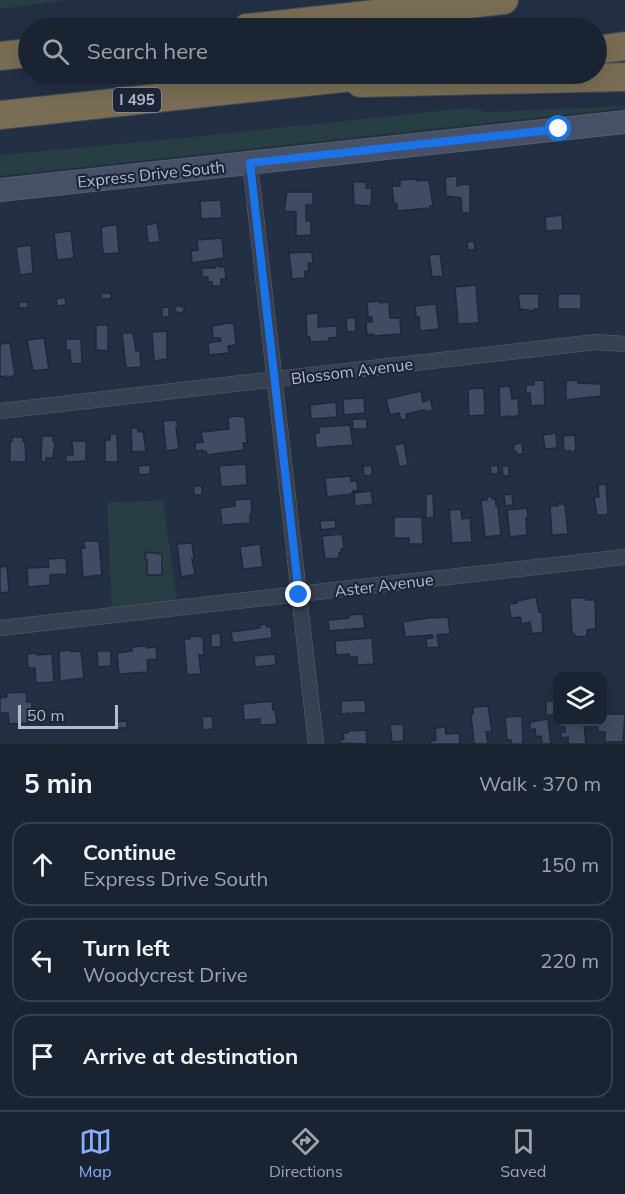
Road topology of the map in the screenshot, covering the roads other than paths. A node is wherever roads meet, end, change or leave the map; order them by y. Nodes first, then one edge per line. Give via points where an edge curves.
1 (378, 0) edge
2 (504, 0) edge
3 (285, 18) edge
4 (339, 18) edge
5 (625, 46) edge
6 (607, 49) edge
7 (18, 54) edge
8 (0, 56) edge
9 (607, 77) edge
10 (625, 77) edge
11 (284, 84) edge
12 (318, 84) edge
13 (274, 85) junction
14 (0, 115) edge
15 (625, 122) edge
16 (250, 163) junction
17 (0, 190) edge
18 (625, 344) edge
19 (275, 380) junction
20 (0, 411) edge
21 (625, 557) edge
22 (299, 595) junction
23 (0, 628) edge
24 (316, 744) edge

1 - 3 highway
2 - 4 highway
5 - 6 highway
7 - 8 highway
9 - 10 highway
11 - 13 highway, I 495
12 - 13 highway
13 - 14 highway, I 495
15 - 16 main road, Express Drive South
16 - 17 main road, Express Drive South
16 - 19 street
18 - 19 street, Blossom Avenue via 596,342
19 - 20 street, Blossom Avenue
19 - 22 street
21 - 22 street, Aster Avenue
22 - 23 street, Aster Avenue
22 - 24 street

